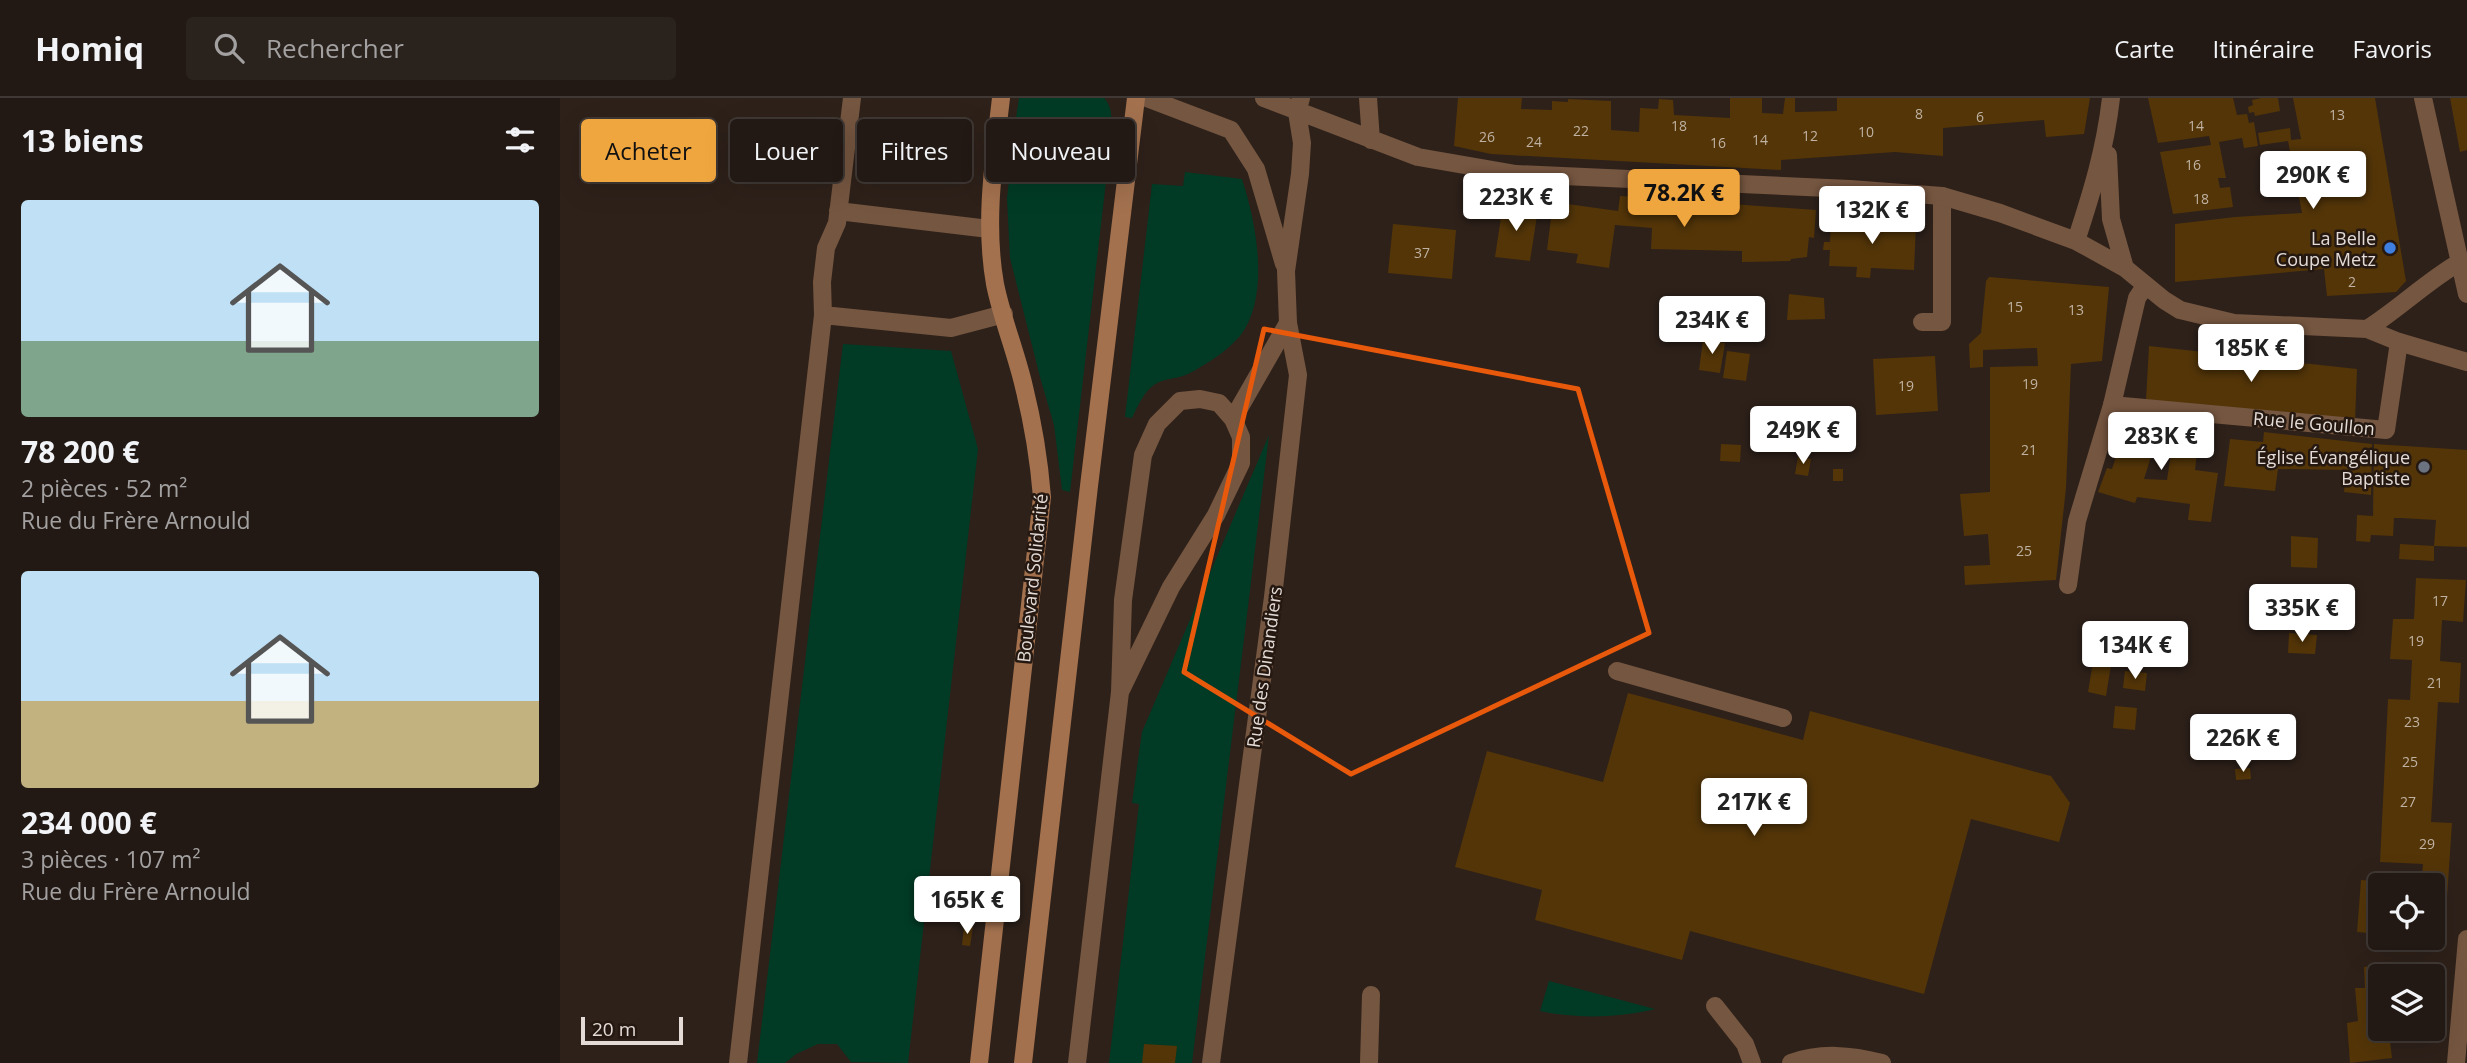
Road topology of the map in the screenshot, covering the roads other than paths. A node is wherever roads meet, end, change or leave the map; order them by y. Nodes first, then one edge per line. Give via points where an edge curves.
1 (852, 98) edge
2 (1001, 98) edge
3 (1136, 98) edge
4 (1147, 98) edge
5 (1264, 98) edge
6 (1368, 98) edge
7 (2111, 98) edge
8 (2423, 98) edge
9 (1299, 105) edge
10 (2107, 138) junction
11 (1371, 140) junction
12 (1942, 196) junction
13 (838, 211) junction
14 (989, 229) junction
15 (2076, 241) junction
16 (2460, 262) junction
17 (2125, 268) junction
18 (1286, 271) junction
19 (2145, 286) junction
20 (2467, 294) edge
21 (823, 309) junction
22 (1004, 314) junction
23 (1922, 322) dead end
24 (1288, 323) junction
25 (2367, 329) junction
26 (2399, 342) junction
27 (2467, 362) edge
28 (2112, 405) junction
29 (1233, 418) junction
30 (2068, 585) dead end
31 (1617, 671) dead end
32 (1120, 692) junction
33 (1783, 718) dead end
34 (2467, 939) edge
35 (1371, 995) dead end
36 (1715, 1006) dead end
37 (739, 1056) edge
38 (979, 1063) edge
39 (1023, 1063) edge
40 (1077, 1063) edge
41 (1211, 1063) edge
42 (1369, 1063) edge
43 (1752, 1063) edge
44 (1791, 1063) edge
45 (1882, 1063) edge
46 (2456, 1063) edge

1 - 13 street
2 - 14 main road, Boulevard Solidarité
3 - 39 main road
4 - 18 street, Rue des Dinandiers via 1231,130 1256,169
5 - 9 street
6 - 11 street
7 - 10 street
8 - 16 street
9 - 11 street
9 - 18 street, Rue des Dinandiers via 1300,174
10 - 15 street
10 - 17 street via 2111,219
11 - 12 street via 1418,157 1516,174
12 - 15 street
12 - 23 street via 1942,322
13 - 14 street
13 - 21 street via 826,248
14 - 22 main road, Boulevard Solidarité via 995,284
15 - 17 street
16 - 20 street
16 - 25 street
17 - 19 street
18 - 24 street, Rue des Dinandiers
19 - 25 street via 2179,310 2234,323
19 - 28 street via 2137,298
21 - 22 street via 951,327
21 - 37 street
22 - 38 main road, Boulevard Solidarité via 1040,461 1042,497
24 - 29 street
24 - 41 street, Rue des Dinandiers via 1298,375
25 - 26 street
26 - 27 street
26 - 28 street, Rue le Goullon via 2386,430
28 - 30 street via 2077,521
29 - 32 street via 1241,437 1241,463 1216,515 1171,587
29 - 32 street via 1219,404 1200,399 1180,401 1157,424 1143,455 1123,600
31 - 33 street
32 - 40 street
34 - 46 street
35 - 42 street
36 - 43 street via 1745,1044
44 - 45 street via 1832,1055

